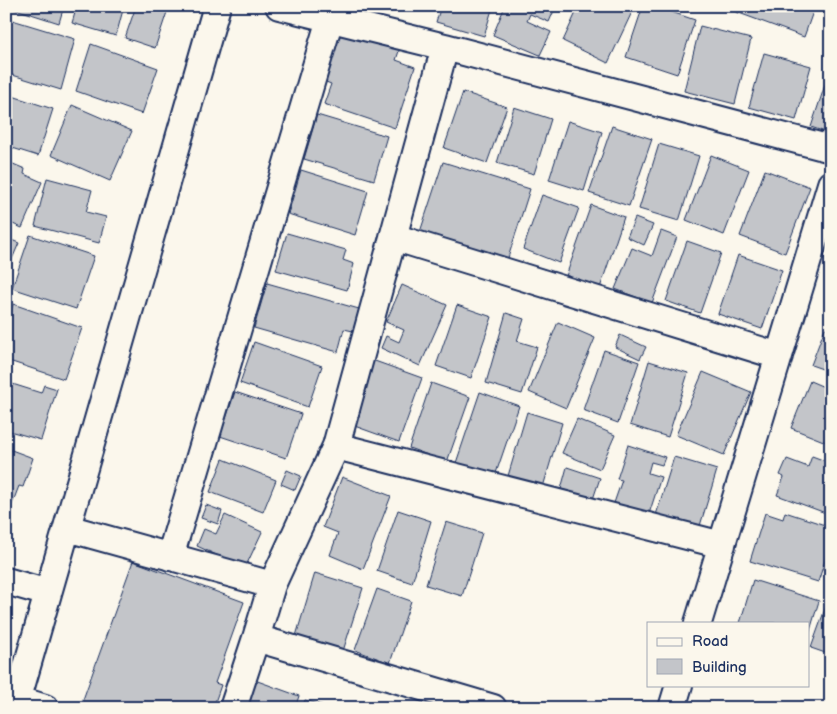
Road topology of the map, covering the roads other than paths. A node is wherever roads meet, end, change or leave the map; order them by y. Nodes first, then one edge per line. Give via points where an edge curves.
1 (217, 6) edge
2 (279, 6) edge
3 (330, 20) junction
4 (445, 47) junction
5 (831, 149) edge
6 (831, 184) edge
7 (393, 237) junction
8 (779, 356) junction
9 (336, 446) junction
10 (67, 528) junction
11 (722, 545) junction
12 (170, 557) junction
13 (6, 581) edge
14 (272, 585) junction
15 (48, 593) junction
16 (698, 622) edge
17 (256, 638) junction
18 (679, 686) edge
19 (13, 701) edge
20 (45, 708) edge
21 (233, 708) edge
22 (493, 708) edge
23 (672, 708) edge

1 - 10 street
2 - 3 street
3 - 4 street
3 - 12 street
4 - 5 street
4 - 7 street
6 - 8 street
7 - 8 street
7 - 9 street
8 - 11 street
9 - 11 street
9 - 14 street
10 - 12 street
10 - 15 street
11 - 16 street
12 - 14 street
13 - 15 street
14 - 17 street
15 - 19 street
17 - 21 street
17 - 22 street
18 - 23 street
19 - 20 street

